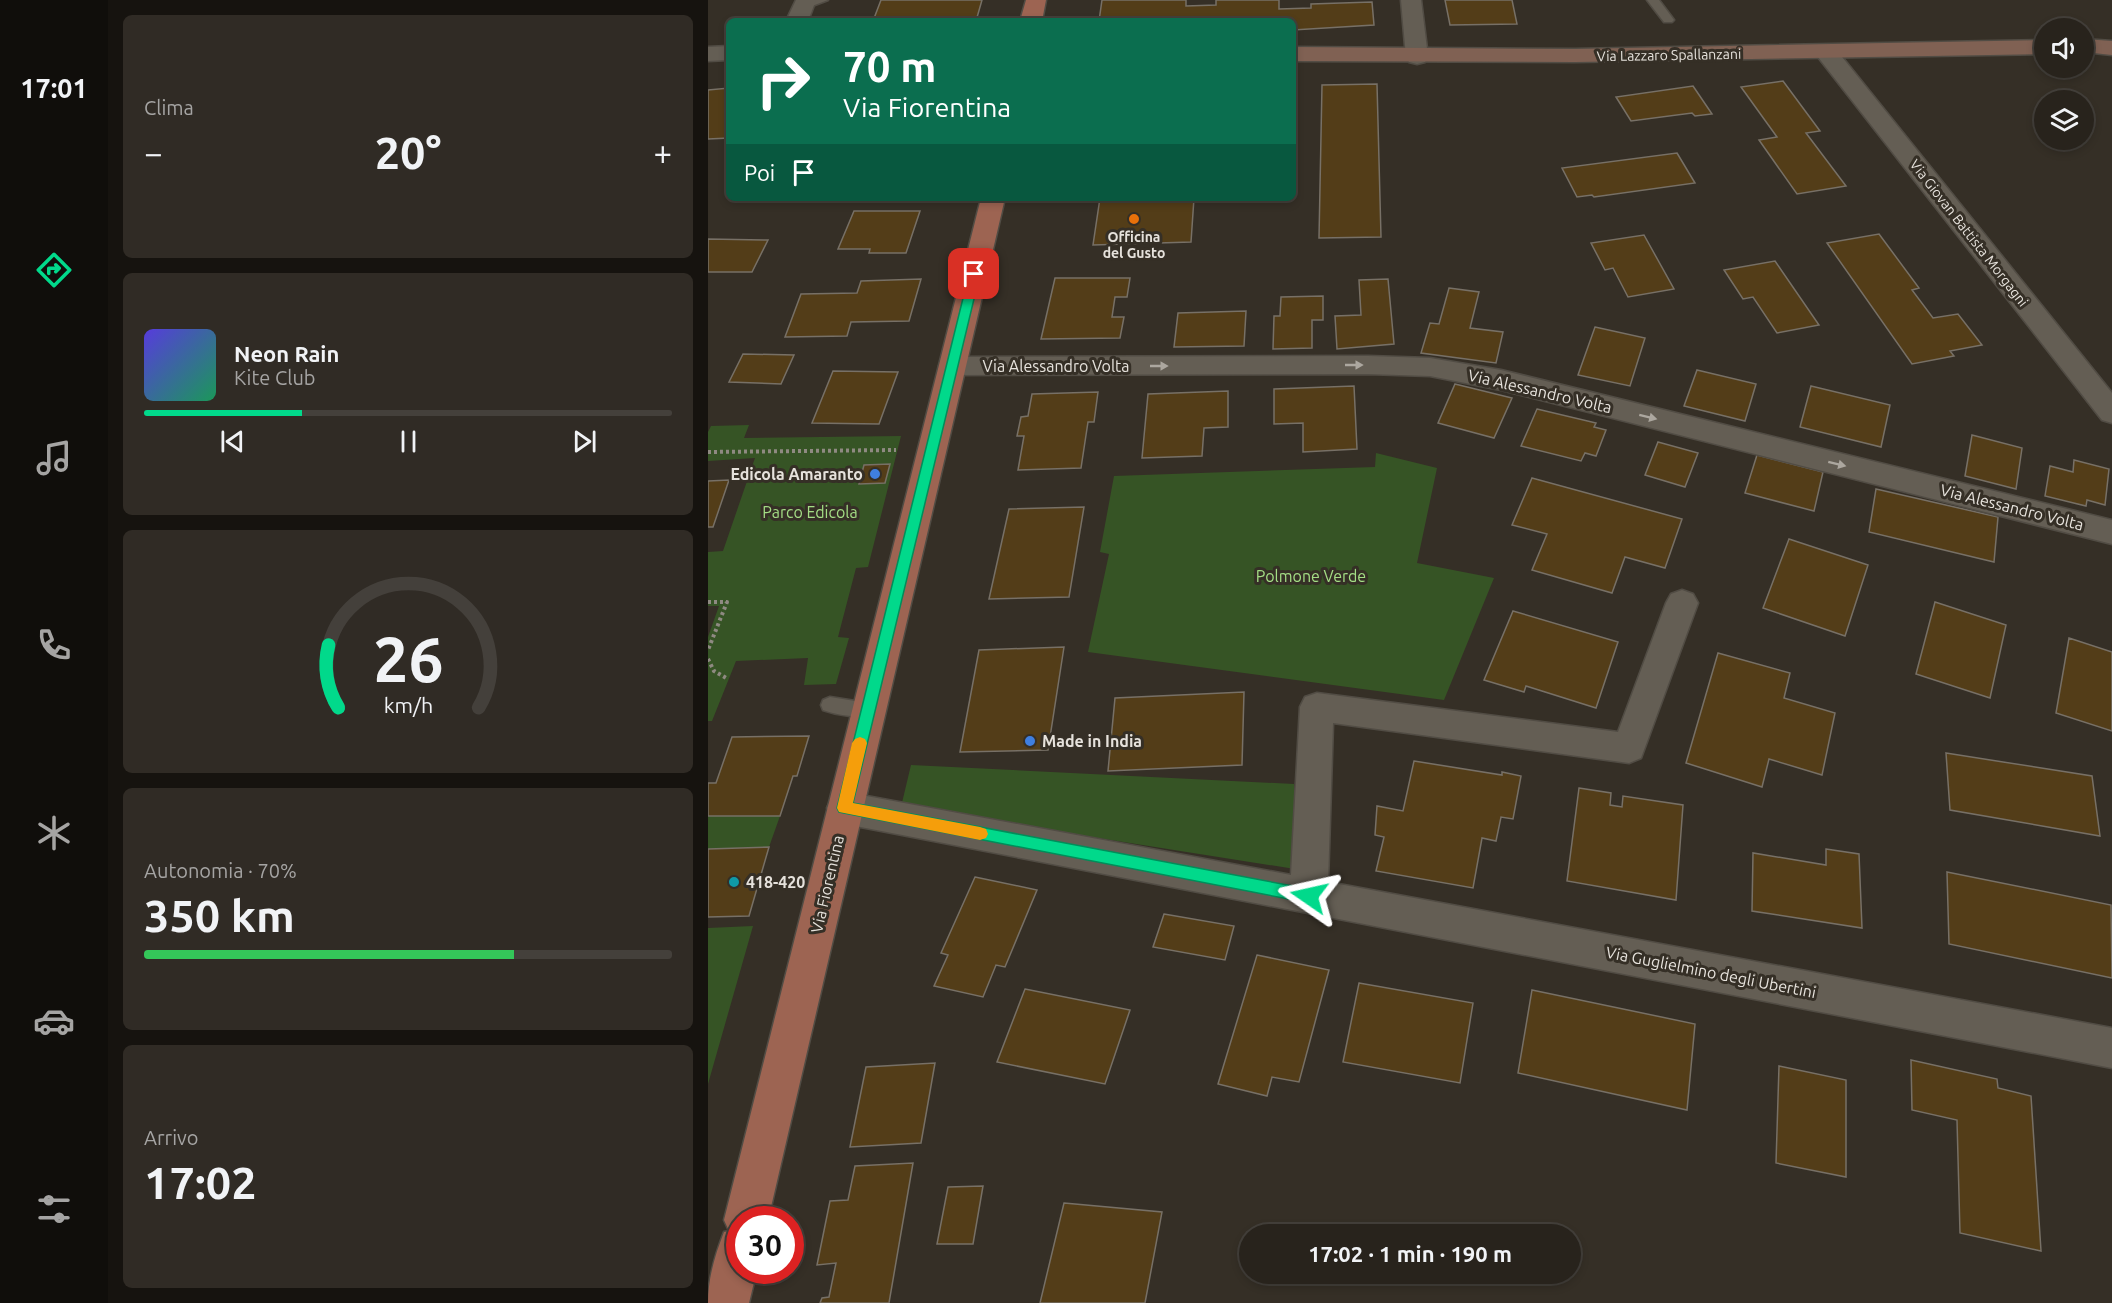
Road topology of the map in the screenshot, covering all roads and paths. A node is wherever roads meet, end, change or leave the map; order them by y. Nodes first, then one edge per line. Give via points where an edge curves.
1 (1036, 0) edge
2 (1412, 0) edge
3 (1653, 0) edge
4 (1032, 18) edge
5 (1668, 20) dead end
6 (2034, 47) edge
7 (1826, 52) junction
8 (726, 53) edge
9 (708, 54) edge
10 (1296, 54) edge
11 (1417, 57) junction
12 (992, 201) edge
13 (953, 366) junction
14 (2112, 413) edge
15 (904, 450) dead end
16 (708, 452) edge
17 (2112, 532) edge
18 (708, 602) edge
19 (1682, 603) dead end
20 (708, 650) edge
21 (708, 659) edge
22 (728, 679) dead end
23 (830, 705) dead end
24 (867, 709) junction
25 (845, 808) junction
26 (1309, 896) junction
27 (2112, 1048) edge
28 (749, 1206) edge
29 (731, 1284) edge
30 (726, 1303) edge

1 - 4 main road
2 - 11 street
3 - 5 lane
6 - 7 street, Via Lazzaro Spallanzani
7 - 11 street, Via Lazzaro Spallanzani
7 - 14 street, Via Giovan Battista Morgagni
8 - 9 street
10 - 11 street, Via Lazzaro Spallanzani
12 - 13 main road, Via Fiorentina
13 -> 17 street, Via Alessandro Volta via 1430,368 1501,380
13 - 24 main road, Via Fiorentina
15 - 16 path
18 - 20 path via 727,602
19 - 26 street via 1629,748 1317,707
21 - 22 path via 714,670
23 - 24 lane
24 - 25 main road, Via Fiorentina
25 - 26 street, Via Guglielmino degli Ubertini
25 - 28 main road, Via Fiorentina
26 - 27 street, Via Guglielmino degli Ubertini
29 - 30 main road

